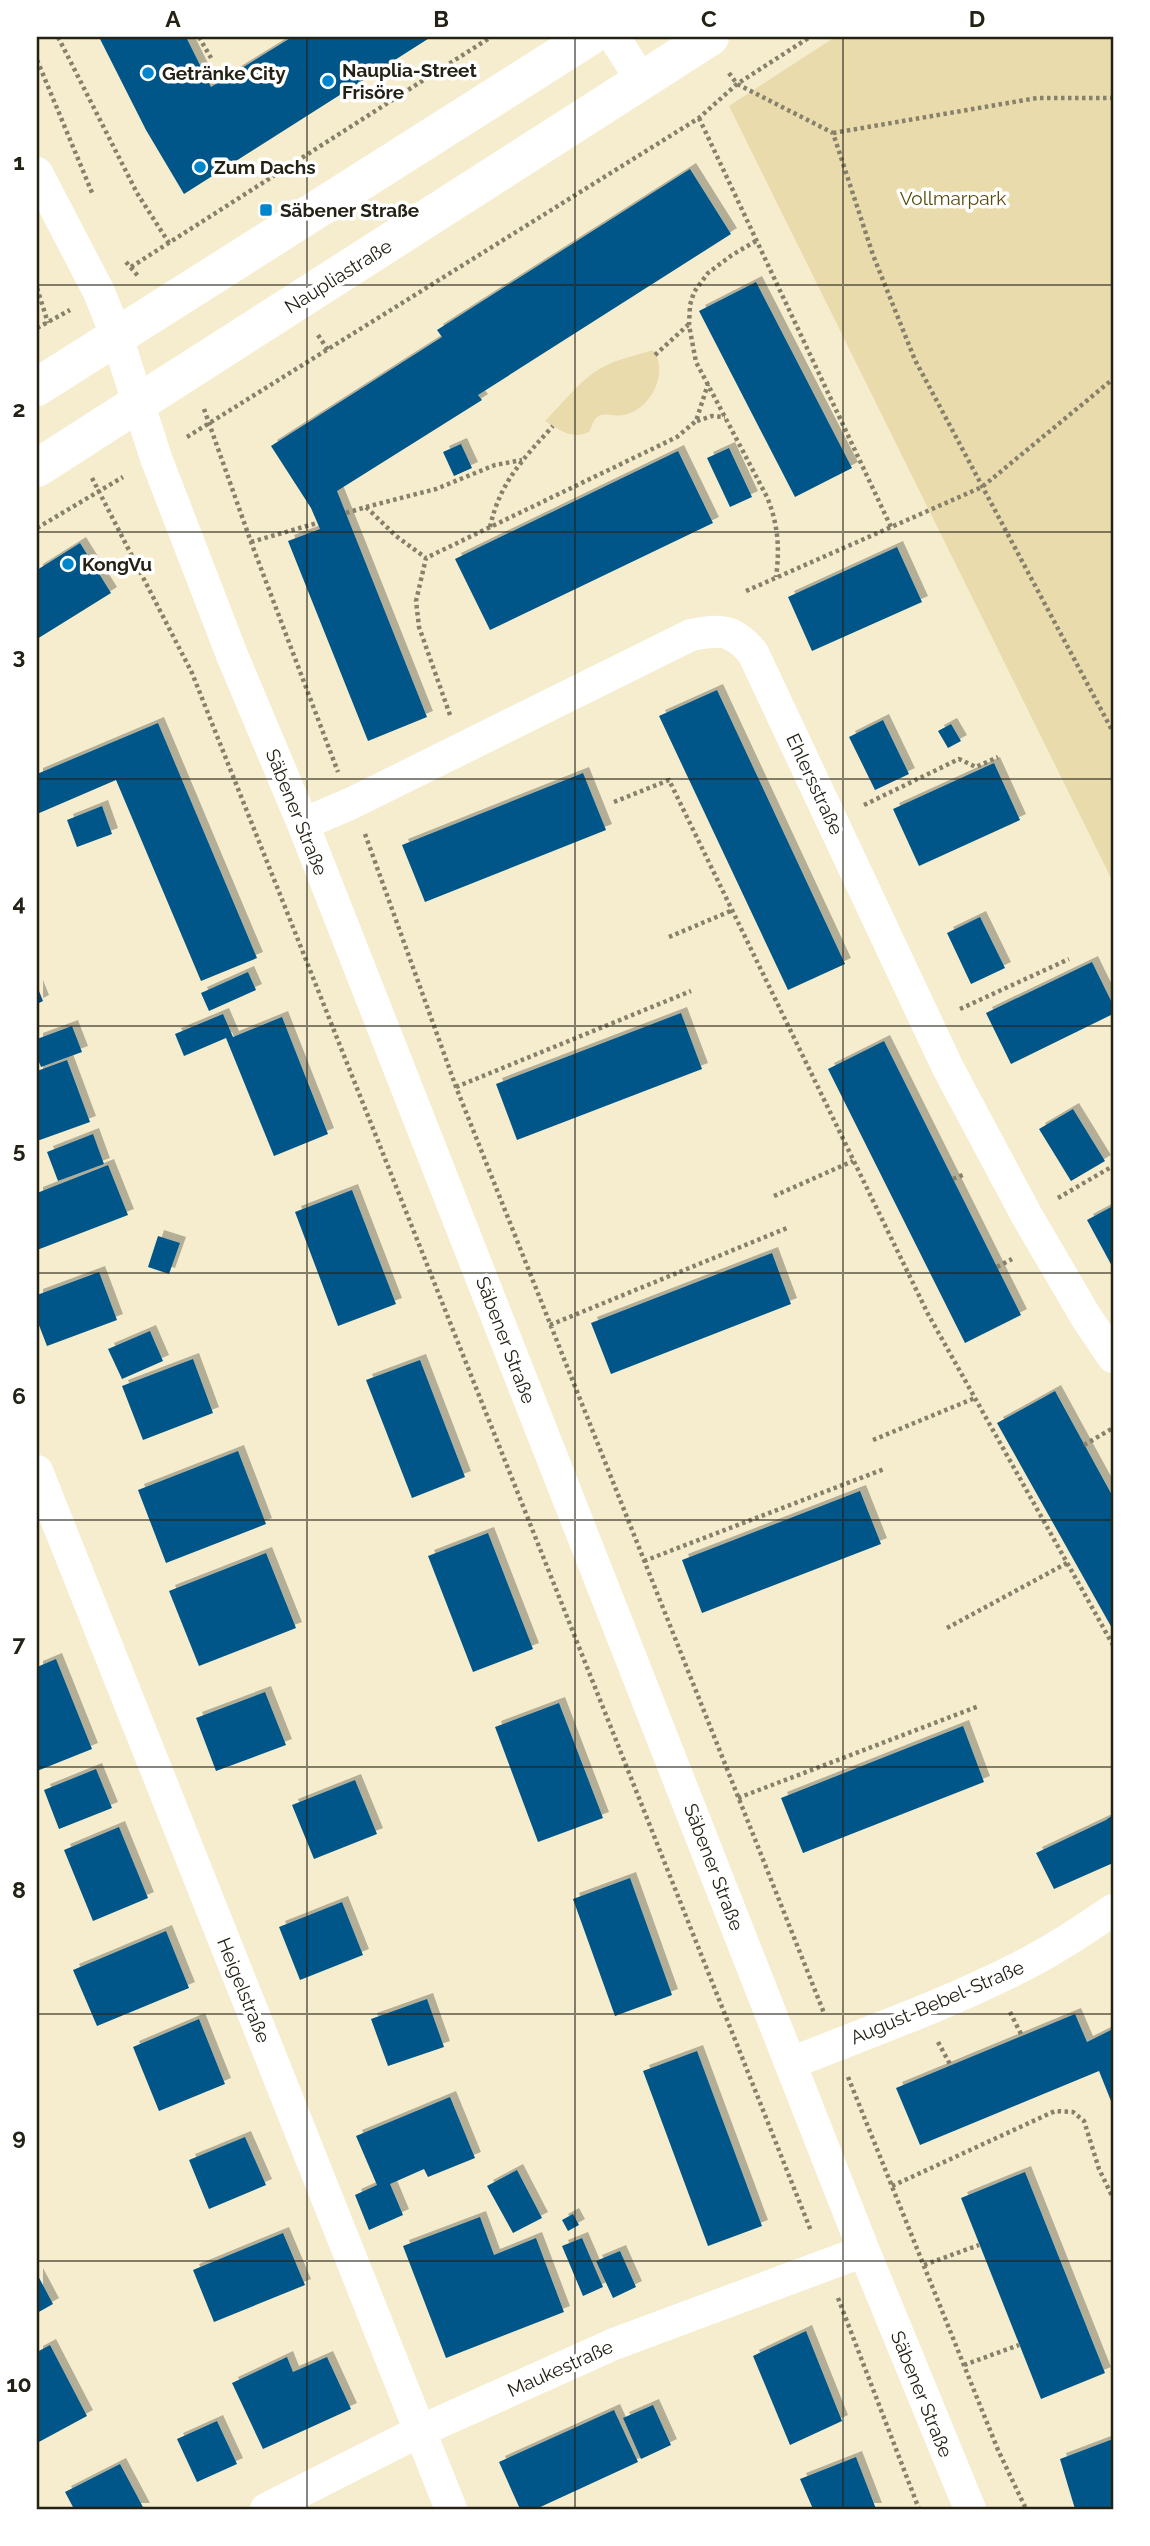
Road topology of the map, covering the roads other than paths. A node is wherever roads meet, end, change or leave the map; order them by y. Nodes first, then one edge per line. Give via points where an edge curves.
1 (589, 37) edge
2 (614, 37) edge
3 (710, 37) edge
4 (642, 81) junction
5 (37, 173) edge
6 (117, 337) junction
7 (37, 387) edge
8 (138, 403) junction
9 (37, 468) edge
10 (303, 824) junction
11 (1113, 1357) edge
12 (37, 1471) edge
13 (1113, 1910) edge
14 (791, 2063) junction
15 (864, 2250) junction
16 (420, 2431) junction
17 (266, 2509) edge
18 (451, 2509) edge
19 (970, 2509) edge

1 - 6 street
2 - 4 street
3 - 4 street, Naupliastraße
4 - 8 street, Naupliastraße
5 - 6 street, Säbener Straße via 99,292
6 - 7 street
6 - 8 street, Säbener Straße
8 - 9 street, Naupliastraße
8 - 10 street, Säbener Straße via 227,642
10 - 11 street, Ehlersstraße via 691,635 727,632 741,638 753,653 928,1024 1027,1216
10 - 14 street, Säbener Straße
12 - 16 street, Heigelstraße
13 - 14 street, August-Bebel-Straße via 1024,1965 946,2002
14 - 15 street, Säbener Straße
15 - 16 street, Maukestraße via 614,2344
15 - 19 street, Säbener Straße
16 - 17 street, Maukestraße
16 - 18 street, Heigelstraße

